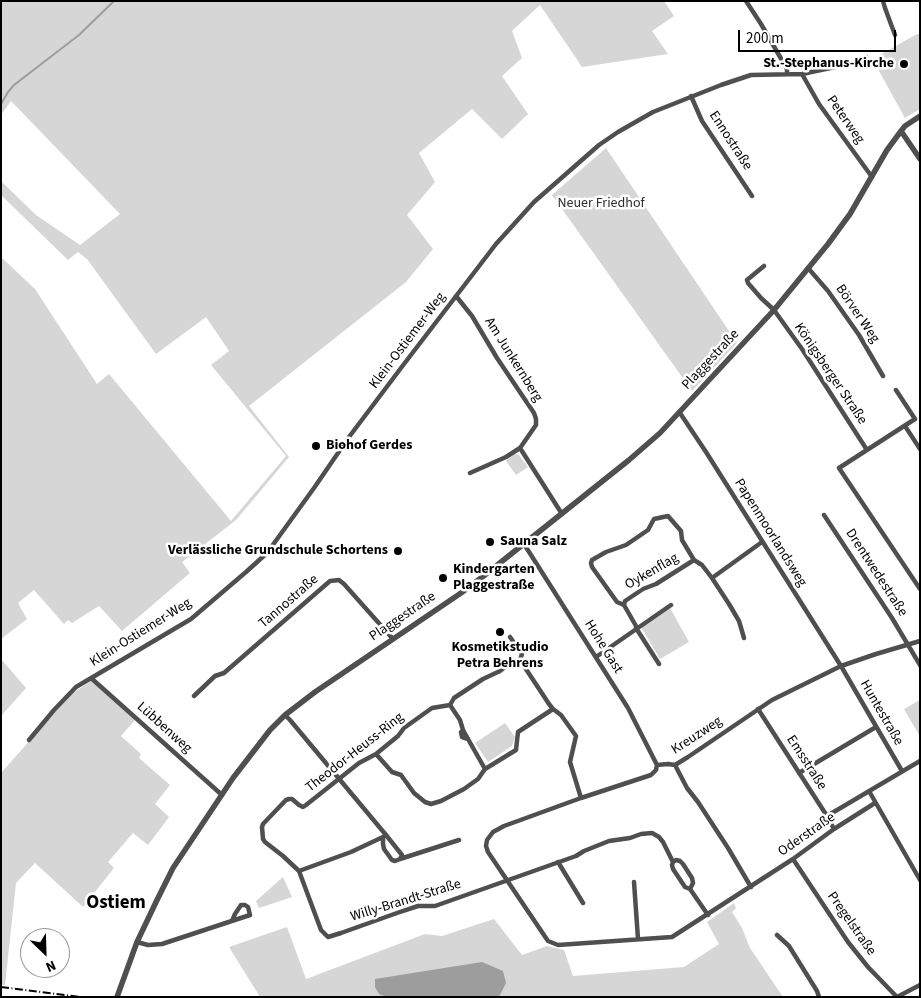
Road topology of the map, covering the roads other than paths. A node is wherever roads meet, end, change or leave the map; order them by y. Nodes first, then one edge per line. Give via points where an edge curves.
1 (746, 1) edge
2 (884, 1) edge
3 (895, 35) dead end
4 (866, 57) dead end
5 (787, 74) junction
6 (802, 74) junction
7 (691, 96) junction
8 (920, 116) edge
9 (901, 131) junction
10 (920, 159) edge
11 (872, 177) junction
12 (752, 196) dead end
13 (764, 266) dead end
14 (808, 268) junction
15 (456, 296) junction
16 (774, 310) junction
17 (883, 376) dead end
18 (896, 390) dead end
19 (680, 413) junction
20 (905, 426) junction
21 (520, 448) junction
22 (920, 449) edge
23 (867, 450) junction
24 (470, 473) dead end
25 (562, 514) junction
26 (824, 515) dead end
27 (762, 542) junction
28 (524, 544) junction
29 (694, 560) junction
30 (712, 578) junction
31 (920, 589) edge
32 (670, 604) dead end
33 (624, 605) junction
34 (636, 628) junction
35 (510, 637) dead end
36 (744, 638) dead end
37 (393, 639) junction
38 (920, 641) edge
39 (908, 644) junction
40 (596, 657) junction
41 (520, 660) junction
42 (659, 664) dead end
43 (920, 665) edge
44 (841, 666) junction
45 (91, 678) junction
46 (194, 696) dead end
47 (450, 705) junction
48 (553, 709) junction
49 (758, 709) junction
50 (285, 715) junction
51 (876, 727) junction
52 (29, 740) dead end
53 (376, 754) junction
54 (920, 761) edge
55 (657, 765) junction
56 (675, 765) junction
57 (485, 769) junction
58 (902, 771) junction
59 (799, 773) junction
60 (339, 779) junction
61 (869, 791) junction
62 (222, 795) junction
63 (581, 798) junction
64 (875, 803) junction
65 (827, 816) junction
66 (834, 830) junction
67 (385, 836) junction
68 (459, 840) dead end
69 (487, 840) joint
70 (400, 859) junction
71 (793, 859) junction
72 (558, 862) junction
73 (673, 862) junction
74 (299, 871) junction
75 (507, 880) junction
76 (920, 880) edge
77 (634, 882) dead end
78 (751, 887) junction
79 (690, 888) junction
80 (308, 896) joint
81 (583, 903) dead end
82 (708, 915) junction
83 (232, 921) dead end
84 (777, 935) dead end
85 (638, 939) junction
86 (137, 942) junction
87 (920, 984) edge
88 (116, 997) edge
89 (819, 997) edge
90 (897, 997) edge

1 - 5 street
2 - 3 street
4 - 6 street, Klein-Ostiemer-Weg via 854,63
5 - 6 street, Klein-Ostiemer-Weg
5 - 7 street, Klein-Ostiemer-Weg via 751,76
6 - 11 street, Peterweg via 819,104
7 - 12 street, Ennostraße via 702,121
7 - 15 street, Klein-Ostiemer-Weg via 653,112 599,145 530,208 496,244
8 - 9 street, Plaggestraße
9 - 10 street
9 - 11 street, Plaggestraße
11 - 14 street, Plaggestraße via 850,214
13 - 16 street via 747,280
14 - 16 street, Plaggestraße
14 - 17 street, Börver Weg via 859,335
15 - 21 street, Am Junkernberg via 472,316 536,419 536,425
15 - 45 street, Klein-Ostiemer-Weg via 350,435 267,552 191,619
16 - 19 street, Plaggestraße
16 - 23 street, Königsberger Straße
18 - 20 street via 914,419
19 - 25 street, Plaggestraße via 629,460
19 - 27 street, Papenmoorlandsweg
20 - 22 street
20 - 23 street
21 - 24 street
21 - 25 street
23 - 31 street via 840,468
25 - 28 street, Plaggestraße
26 - 39 street, Drentwedestraße
27 - 30 street
27 - 44 street, Papenmoorlandsweg
28 - 37 street, Plaggestraße via 464,591
28 - 40 street, Hohe Gast
29 - 30 street
29 - 33 street, Oykenflag via 624,601
29 - 33 street via 682,540 681,530 668,516 654,519 648,530 626,545 592,560 592,567 617,602
30 - 36 street via 739,621
32 - 34 street
33 - 34 street
34 - 40 street
34 - 42 street
35 - 41 street via 522,654
37 - 46 street, Tannostraße via 344,584 339,580 330,581
37 - 50 street, Plaggestraße
38 - 39 street, Kreuzweg
39 - 43 street, Drentwedestraße
39 - 44 street, Kreuzweg
40 - 55 street, Hohe Gast via 628,708
41 - 47 street, Theodor-Heuss-Ring via 483,679 454,698
41 - 48 street
44 - 49 street, Kreuzweg
44 - 51 street, Huntestraße
45 - 52 street, Klein-Ostiemer-Weg via 76,687
45 - 62 street, Lübbenweg
47 - 53 street, Theodor-Heuss-Ring via 432,708
47 - 57 street
48 - 57 street via 518,732 516,750
48 - 63 street via 576,736 570,762
49 - 56 street, Kreuzweg
49 - 59 street, Emsstraße
50 - 60 street
50 - 62 street, Plaggestraße via 251,753
51 - 58 street, Huntestraße
51 - 59 street
53 - 57 street via 392,772 401,774 414,793 431,804 464,789
53 - 60 street, Theodor-Heuss-Ring
54 - 58 street, Oderstraße
55 - 56 street, Kreuzweg
55 - 63 street, Kreuzweg via 651,774
56 - 78 street
58 - 61 street, Oderstraße
59 - 65 street, Emsstraße
60 - 67 street
60 - 74 street, Theodor-Heuss-Ring via 306,805 299,805 289,798 263,824 265,842
61 - 64 street
61 - 65 street, Oderstraße
62 - 86 street, Plaggestraße via 173,868
63 - 69 street, Kreuzweg via 504,826
64 - 66 street, Oderstraße
64 - 76 street
65 - 66 street, Emsstraße
66 - 71 street, Oderstraße
67 - 70 street via 402,856
67 - 70 street via 382,844 387,854 392,860
67 - 74 street
68 - 70 street
69 - 75 street, Oderstraße via 488,852
71 - 78 street, Oderstraße
71 - 90 street, Pregelstraße via 848,942
72 - 73 street via 609,841 652,833 663,842
72 - 75 street
72 - 81 street
73 - 79 street via 673,870 681,883
73 - 79 street via 676,860 683,864 692,878
74 - 80 street, Theodor-Heuss-Ring
75 - 80 street, Willy-Brandt-Straße via 434,906 418,906 396,913 332,937 321,930
75 - 85 street, Oderstraße via 548,941 558,945
77 - 85 street
78 - 82 street, Oderstraße
79 - 82 street
82 - 85 street, Oderstraße via 672,937
83 - 86 street via 162,944 148,946
84 - 89 street via 789,946 818,990
86 - 88 street, Plaggestraße
87 - 90 street

